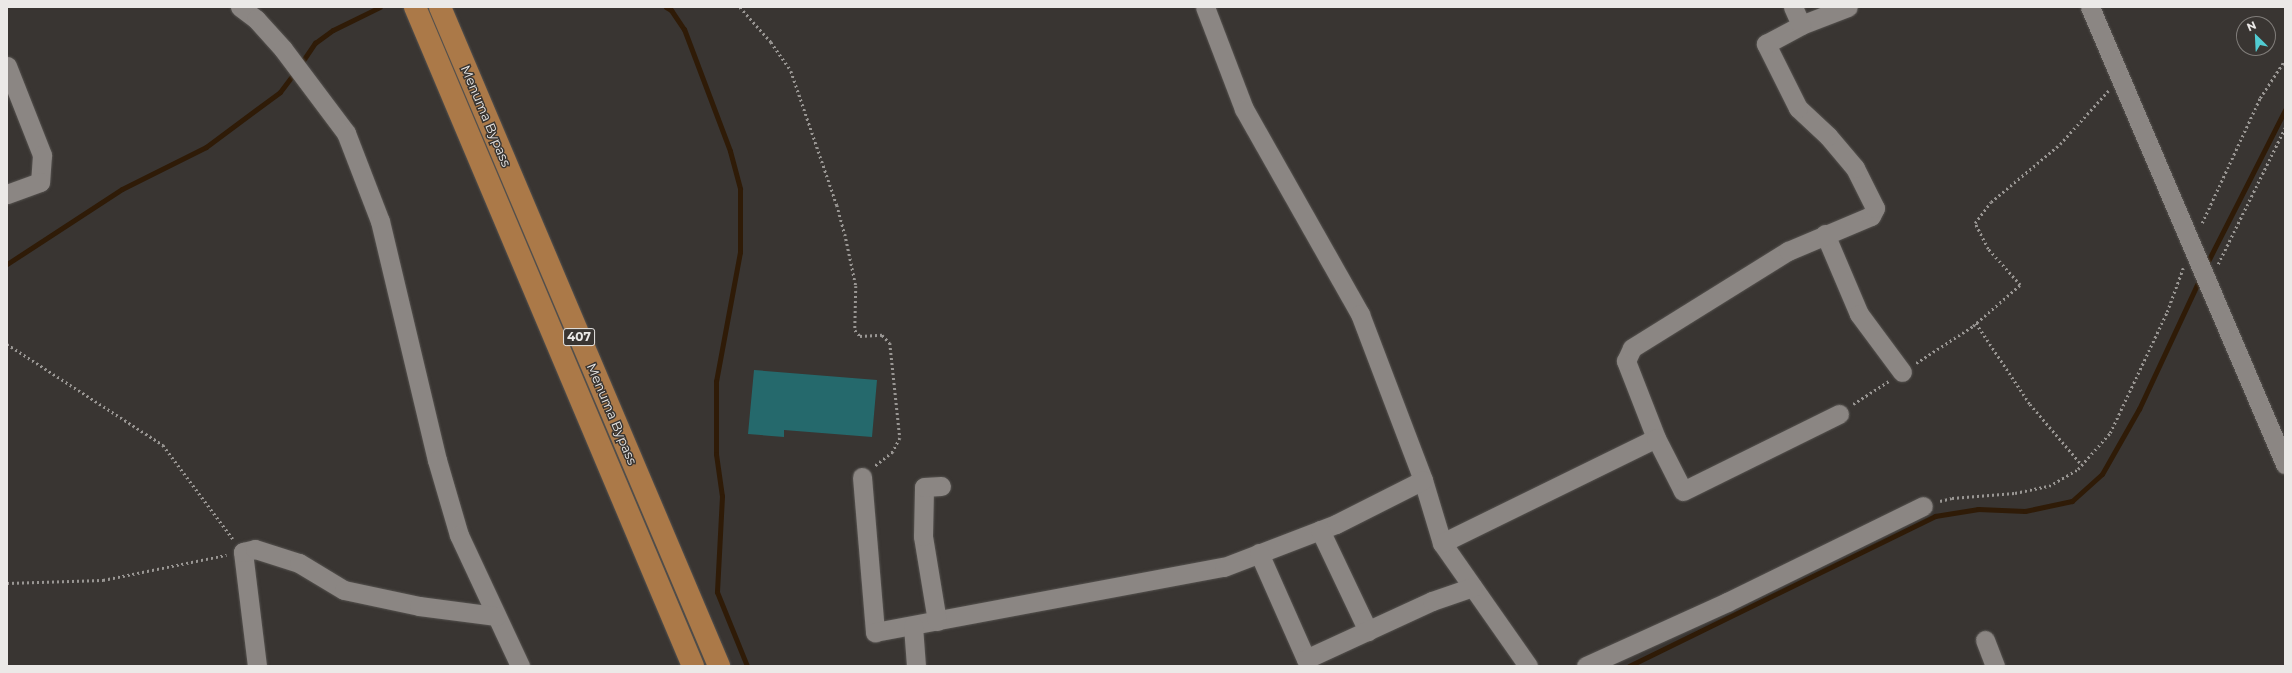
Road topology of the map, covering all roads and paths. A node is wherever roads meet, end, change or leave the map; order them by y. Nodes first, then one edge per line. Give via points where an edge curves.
1 (240, 7) edge
2 (415, 7) edge
3 (440, 7) edge
4 (740, 7) edge
5 (1205, 7) edge
6 (1794, 7) edge
7 (1848, 7) edge
8 (2090, 7) edge
9 (1801, 25) junction
10 (2285, 60) edge
11 (7, 66) edge
12 (2120, 78) junction
13 (2285, 128) edge
14 (7, 194) edge
15 (1825, 234) junction
16 (2191, 246) junction
17 (2208, 284) junction
18 (1976, 323) junction
19 (7, 344) edge
20 (1902, 372) junction
21 (1839, 414) joint
22 (1656, 438) junction
23 (2281, 442) edge
24 (2285, 464) edge
25 (2082, 465) junction
26 (862, 477) joint
27 (1423, 480) junction
28 (941, 486) dead end
29 (1924, 506) joint
30 (1320, 530) junction
31 (1442, 543) junction
32 (243, 552) junction
33 (1259, 553) junction
34 (7, 583) edge
35 (1473, 587) junction
36 (496, 616) junction
37 (937, 621) junction
38 (913, 626) junction
39 (1368, 631) junction
40 (1985, 640) dead end
41 (257, 666) edge
42 (520, 666) edge
43 (693, 666) edge
44 (719, 666) edge
45 (916, 666) edge
46 (1528, 666) edge
47 (1586, 666) edge
48 (1995, 666) edge

1 - 36 street via 256,19 291,59 346,133 380,221 459,535
2 - 43 highway, Menuma Bypass / 407
3 - 44 highway, Menuma Bypass / 407
4 - 26 path via 771,42 791,71 845,234 856,286 855,330 860,336 882,335 890,343 900,438 893,452
5 - 27 street via 1244,109 1360,314
6 - 9 street
7 - 9 street
8 - 12 street
9 - 15 street via 1766,44 1798,108 1828,136 1855,168 1875,208 1872,216
10 - 16 path via 2260,98
11 - 14 street via 42,155 40,182
12 - 16 street
12 - 18 path via 2060,144 1991,202 1975,223 1988,249 2020,285
13 - 17 path
15 - 20 street via 1859,314
15 - 22 street via 1766,264 1632,348 1626,361 1634,389
16 - 17 street
16 - 25 path via 2167,312 2110,433
17 - 23 street
18 - 20 path
18 - 25 path via 2030,404
19 - 32 path via 163,445
20 - 21 path
21 - 22 street via 1683,491
22 - 31 street
23 - 24 street
25 - 29 path via 2048,486 2015,493 1952,498
26 - 38 street via 875,632
27 - 30 street
27 - 31 street
28 - 37 street via 924,487 923,536
29 - 47 street via 1727,602
30 - 33 street
30 - 39 street
31 - 35 street
32 - 34 path via 103,580
32 - 36 street via 255,549 299,563 344,590 419,606
32 - 41 street
33 - 37 street via 1224,567
33 - 39 street via 1306,659
35 - 39 street via 1432,601
35 - 46 street
36 - 42 street
37 - 38 street
38 - 45 street
40 - 48 street

